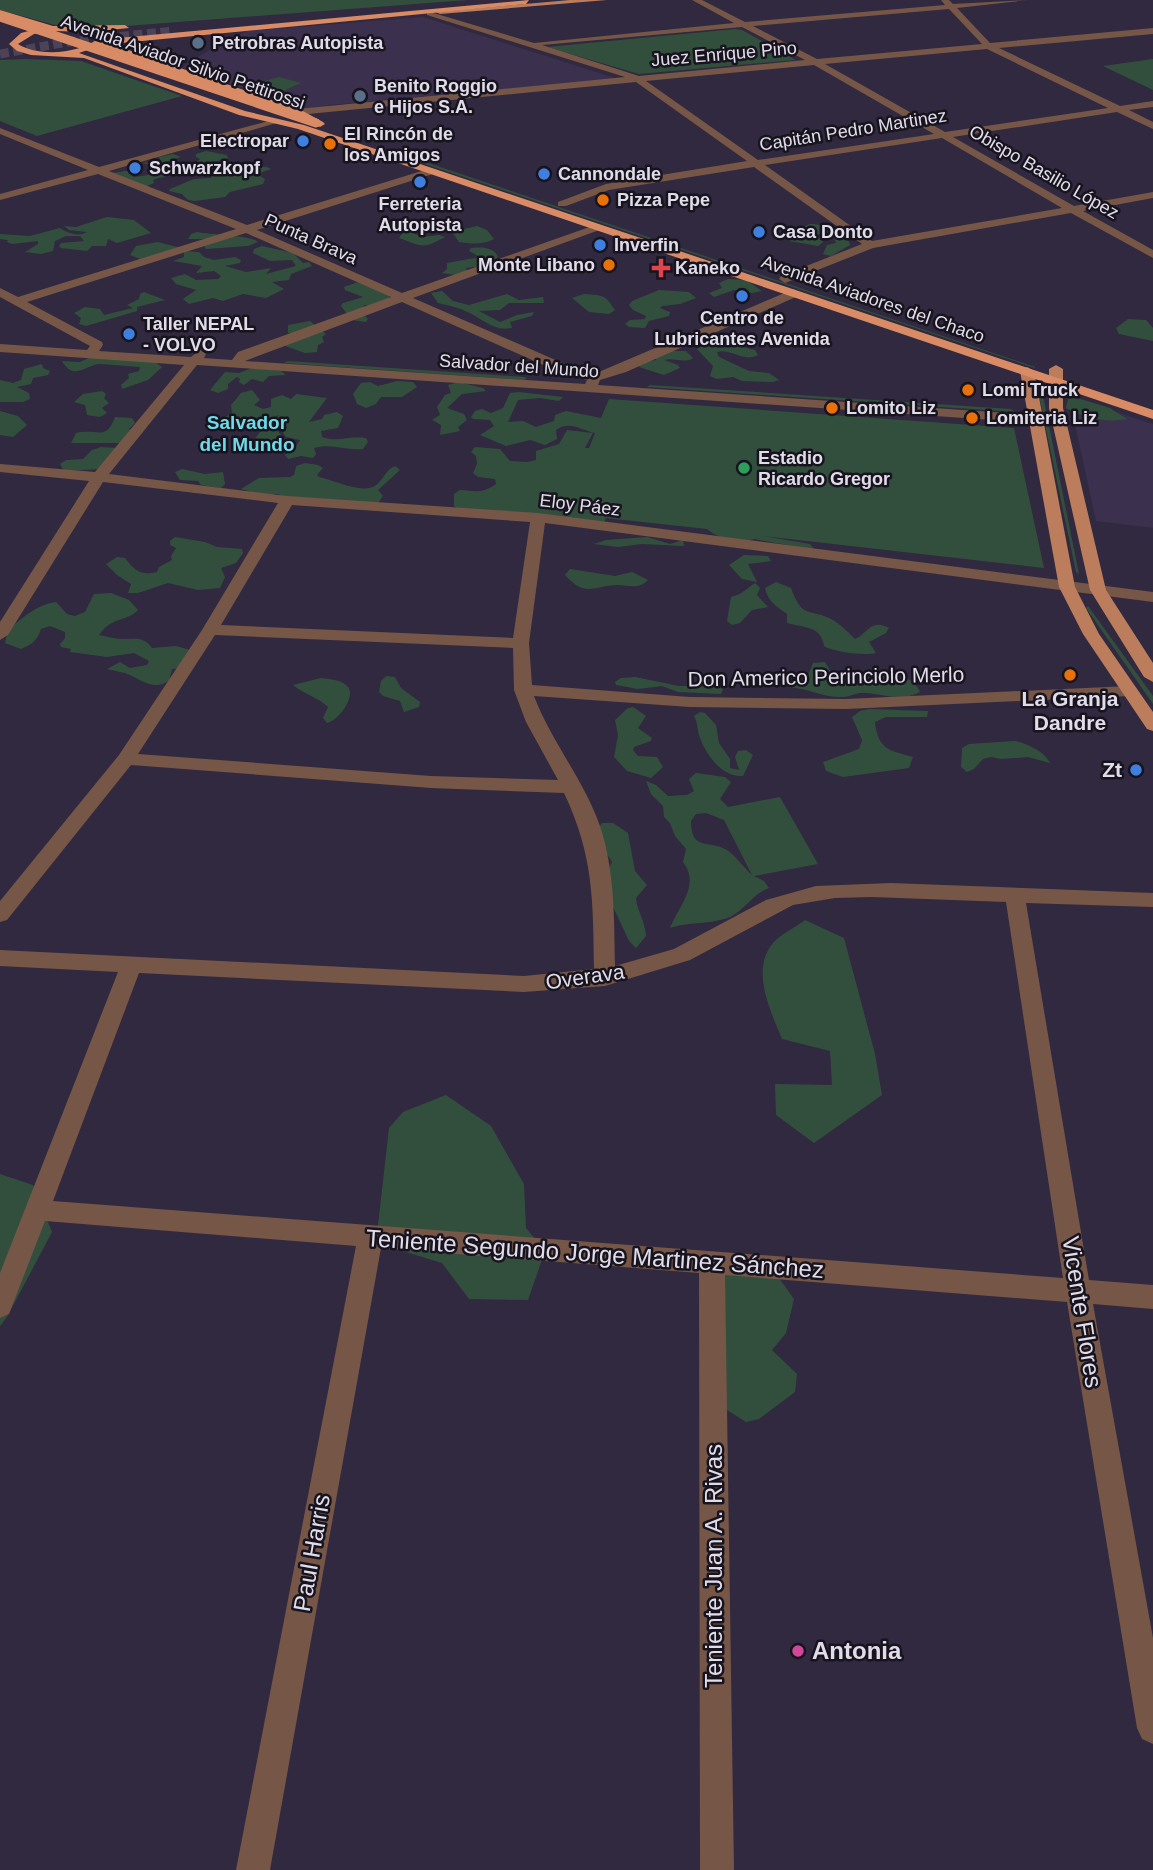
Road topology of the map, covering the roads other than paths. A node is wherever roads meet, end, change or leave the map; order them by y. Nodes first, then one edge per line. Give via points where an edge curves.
1 (480, 0) edge
2 (502, 0) edge
3 (546, 0) edge
4 (603, 0) edge
5 (696, 0) edge
6 (1024, 0) edge
7 (526, 2) edge
8 (948, 3) edge
9 (375, 7) dead end
10 (435, 13) junction
11 (0, 15) edge
12 (0, 23) edge
13 (745, 25) junction
14 (134, 27) dead end
15 (58, 28) junction
16 (88, 29) junction
17 (1153, 31) edge
18 (9, 38) edge
19 (142, 38) junction
20 (100, 43) junction
21 (529, 44) junction
22 (988, 46) junction
23 (127, 52) junction
24 (34, 53) junction
25 (57, 53) junction
26 (11, 55) dead end
27 (815, 62) junction
28 (637, 78) junction
29 (1153, 104) edge
30 (1117, 109) junction
31 (298, 112) junction
32 (275, 122) junction
33 (316, 123) junction
34 (1153, 125) edge
35 (301, 127) junction
36 (0, 131) edge
37 (942, 135) junction
38 (753, 163) junction
39 (101, 169) junction
40 (432, 171) junction
41 (1153, 195) edge
42 (0, 197) edge
43 (562, 204) junction
44 (1071, 208) junction
45 (598, 228) junction
46 (246, 229) junction
47 (870, 245) junction
48 (1153, 255) edge
49 (785, 279) junction
50 (0, 292) edge
51 (794, 293) junction
52 (399, 298) junction
53 (18, 301) junction
54 (0, 338) edge
55 (0, 348) edge
56 (94, 349) junction
57 (198, 356) junction
58 (239, 359) junction
59 (1027, 371) junction
60 (1055, 382) junction
61 (592, 383) junction
62 (1153, 401) edge
63 (1034, 412) junction
64 (1153, 415) edge
65 (0, 468) edge
66 (99, 477) junction
67 (287, 500) junction
68 (538, 519) junction
69 (1067, 587) junction
70 (1098, 590) junction
71 (1153, 597) edge
72 (9, 605) edge
73 (210, 630) junction
74 (0, 635) edge
75 (521, 643) junction
76 (1153, 677) edge
77 (523, 690) junction
78 (1129, 691) junction
79 (1153, 725) edge
80 (126, 759) junction
81 (570, 787) junction
82 (1015, 895) junction
83 (1153, 900) edge
84 (0, 915) edge
85 (0, 958) edge
86 (132, 964) junction
87 (605, 978) junction
88 (36, 1210) junction
89 (370, 1236) junction
90 (712, 1263) junction
91 (1078, 1291) junction
92 (1153, 1297) edge
93 (0, 1306) edge
94 (1153, 1728) edge
95 (253, 1870) edge
96 (716, 1870) edge

1 - 9 highway
2 - 7 highway via 172,29
3 - 7 highway
4 - 10 main road
5 - 13 street, Obispo Basilio López
6 - 8 street
7 - 10 highway
8 - 13 street
8 - 22 street
10 - 19 highway
10 - 21 street
11 - 15 highway
11 - 33 highway, Avenida Aviador Silvio Pettirossi, bridge
12 - 35 highway, Avenida Aviador Silvio Pettirossi
13 - 21 street
13 - 27 street, Obispo Basilio López
14 - 16 highway
15 - 16 highway
15 - 18 highway
16 - 20 highway via 103,36
17 - 22 street, Juez Enrique Pino
18 - 24 highway via 15,47
19 - 20 highway
19 - 23 highway via 120,46
20 - 23 highway
20 - 25 highway
21 - 28 street
22 - 27 street, Juez Enrique Pino
22 - 30 street
23 - 31 highway
24 - 25 highway
24 - 26 highway
25 - 32 highway via 85,56
27 - 28 street, Juez Enrique Pino
27 - 37 street, Obispo Basilio López
28 - 31 street, Juez Enrique Pino
28 - 38 street
29 - 30 street, Capitán Pedro Martinez
30 - 34 street
30 - 37 street, Capitán Pedro Martinez
31 - 33 highway
32 - 35 highway
32 - 39 street
33 - 43 highway, Avenida Aviadores del Chaco
35 - 40 highway, Avenida Aviadores del Chaco
36 - 39 street, Punta Brava
37 - 38 street, Capitán Pedro Martinez
37 - 44 street, Obispo Basilio López
38 - 43 street, Capitán Pedro Martinez via 618,184
38 - 47 street
39 - 42 street
39 - 46 street, Punta Brava
40 - 45 highway, Avenida Aviadores del Chaco
40 - 46 street
41 - 44 street
43 - 49 highway, Avenida Aviadores del Chaco
44 - 47 street
44 - 48 street, Obispo Basilio López
45 - 51 highway, Avenida Aviadores del Chaco
45 - 52 street
46 - 52 street, Punta Brava
46 - 53 street
47 - 49 street
49 - 60 highway, Avenida Aviadores del Chaco
50 - 53 street
51 - 59 highway, Avenida Aviadores del Chaco
51 - 61 street
52 - 58 street
52 - 61 street, Punta Brava
53 - 56 street
54 - 56 street, Salvador del Mundo
55 - 56 street, Salvador del Mundo
56 - 57 street, Salvador del Mundo
57 - 58 street, Salvador del Mundo
57 - 66 street
58 - 61 street, Salvador del Mundo
59 - 60 highway, Avenida Aviadores del Chaco
59 - 63 main road
60 - 62 highway, Avenida Aviadores del Chaco
60 - 64 highway, Avenida Aviadores del Chaco
60 - 70 main road
61 - 63 street, Salvador del Mundo
63 - 69 main road
65 - 66 street, Eloy Páez
66 - 67 street, Eloy Páez
66 - 72 street
67 - 68 street, Eloy Páez
67 - 73 street
68 - 69 street, Eloy Páez
68 - 75 street
69 - 70 street, Eloy Páez
69 - 78 main road via 1083,622
70 - 71 street, Eloy Páez
70 - 76 main road
72 - 74 street
73 - 75 street
73 - 80 street
75 - 77 street
77 - 78 street, Don Americo Perinciolo Merlo via 690,702 833,704
77 - 81 street
78 - 79 main road
80 - 81 street via 431,782
80 - 84 street
81 - 87 street via 590,826 603,887
82 - 83 street, Overava
82 - 87 street, Overava via 875,890 796,896 702,945 655,965
82 - 91 street, Vicente Flores
85 - 86 street, Overava
86 - 87 street, Overava via 524,984
86 - 88 street
88 - 89 street, Teniente Segundo Jorge Martinez Sánchez
88 - 93 street
89 - 90 street, Teniente Segundo Jorge Martinez Sánchez
89 - 95 street, Paul Harris
90 - 91 street, Teniente Segundo Jorge Martinez Sánchez
90 - 96 street, Teniente Juan A. Rivas
91 - 92 street, Teniente Segundo Jorge Martinez Sánchez
91 - 94 street, Vicente Flores

